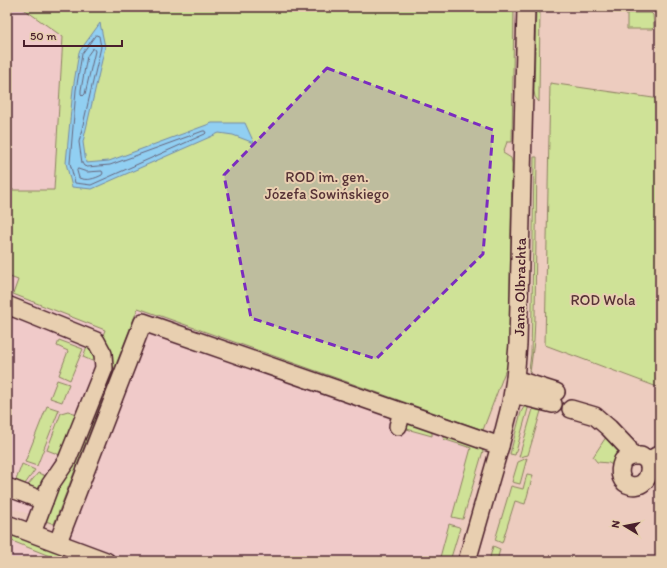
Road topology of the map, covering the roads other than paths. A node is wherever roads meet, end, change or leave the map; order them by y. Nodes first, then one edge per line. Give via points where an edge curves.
1 (526, 7) edge
2 (7, 305) edge
3 (514, 386) junction
4 (554, 398) dead end
5 (571, 409) dead end
6 (500, 446) junction
7 (631, 456) junction
8 (654, 458) edge
9 (7, 487) edge
10 (44, 501) junction
11 (7, 524) edge
12 (32, 533) junction
13 (58, 542) junction
14 (106, 561) edge
15 (467, 561) edge

1 - 3 street, Jana Olbrachta via 518,344
2 - 10 street via 96,341 103,354 104,368 67,460 50,485
3 - 4 street
3 - 6 street, Jana Olbrachta
5 - 7 street via 595,416 628,448
6 - 13 street via 439,432 400,419 143,322
6 - 15 street, Jana Olbrachta
7 - 8 street
7 - 8 street via 623,460 620,476 625,483 632,486 646,481
9 - 10 street
10 - 12 street
11 - 12 street
12 - 13 street
13 - 14 street

